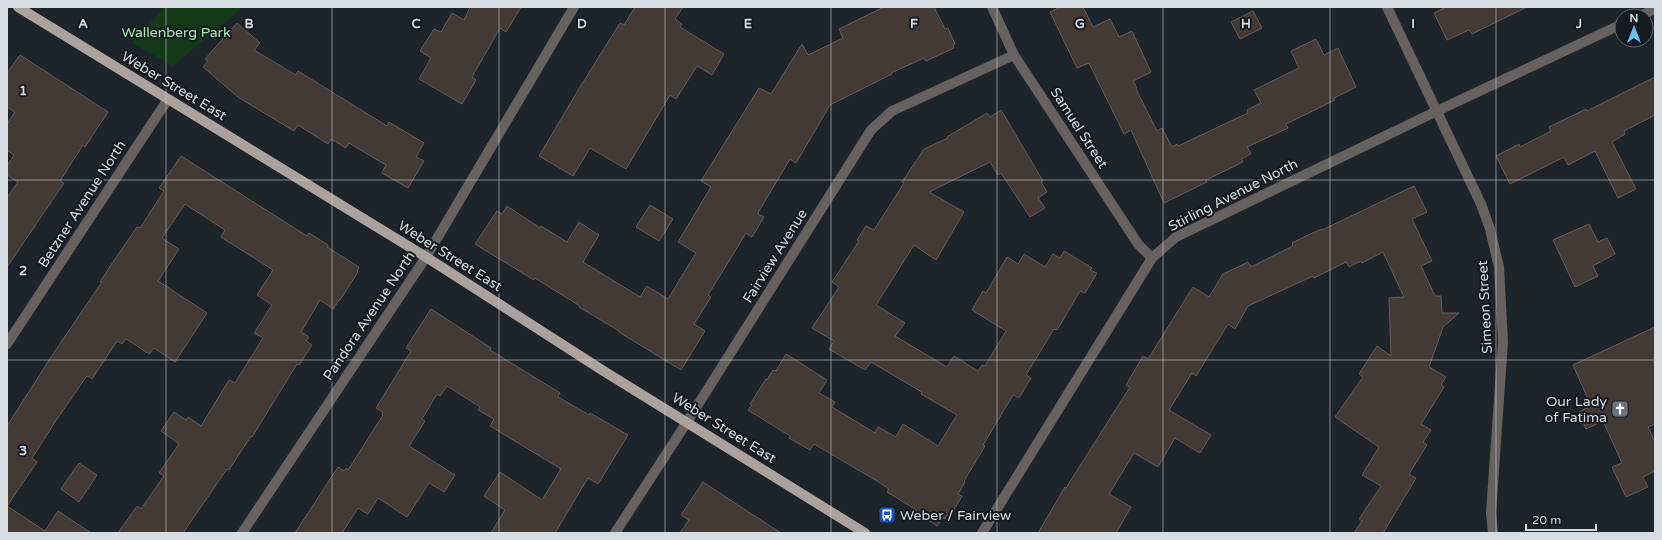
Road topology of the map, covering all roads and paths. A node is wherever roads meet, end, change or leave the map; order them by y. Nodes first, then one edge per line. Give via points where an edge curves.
1 (18, 7) edge
2 (574, 7) edge
3 (992, 7) edge
4 (1387, 7) edge
5 (1614, 28) edge
6 (1014, 55) junction
7 (168, 99) junction
8 (1437, 111) junction
9 (426, 257) junction
10 (1152, 258) junction
11 (7, 344) edge
12 (687, 422) junction
13 (242, 533) edge
14 (615, 533) edge
15 (865, 533) edge
16 (982, 533) edge
17 (1493, 533) edge

1 - 7 main road, Weber Street East
2 - 9 street, Pandora Avenue North
3 - 6 street, Samuel Street
4 - 8 street, Simeon Street
5 - 8 street, Stirling Avenue North
6 - 10 street, Samuel Street via 1138,244
6 - 12 street, Fairview Avenue via 892,111 871,130
7 - 9 main road, Weber Street East
7 - 11 street, Betzner Avenue North
8 - 10 street, Stirling Avenue North via 1176,237
8 - 17 street, Simeon Street via 1482,204 1499,267 1503,342 1491,513
9 - 12 main road, Weber Street East
9 - 13 street, Pandora Avenue North
10 - 16 street, Stirling Avenue North
12 - 14 street, Fairview Avenue
12 - 15 main road, Weber Street East

